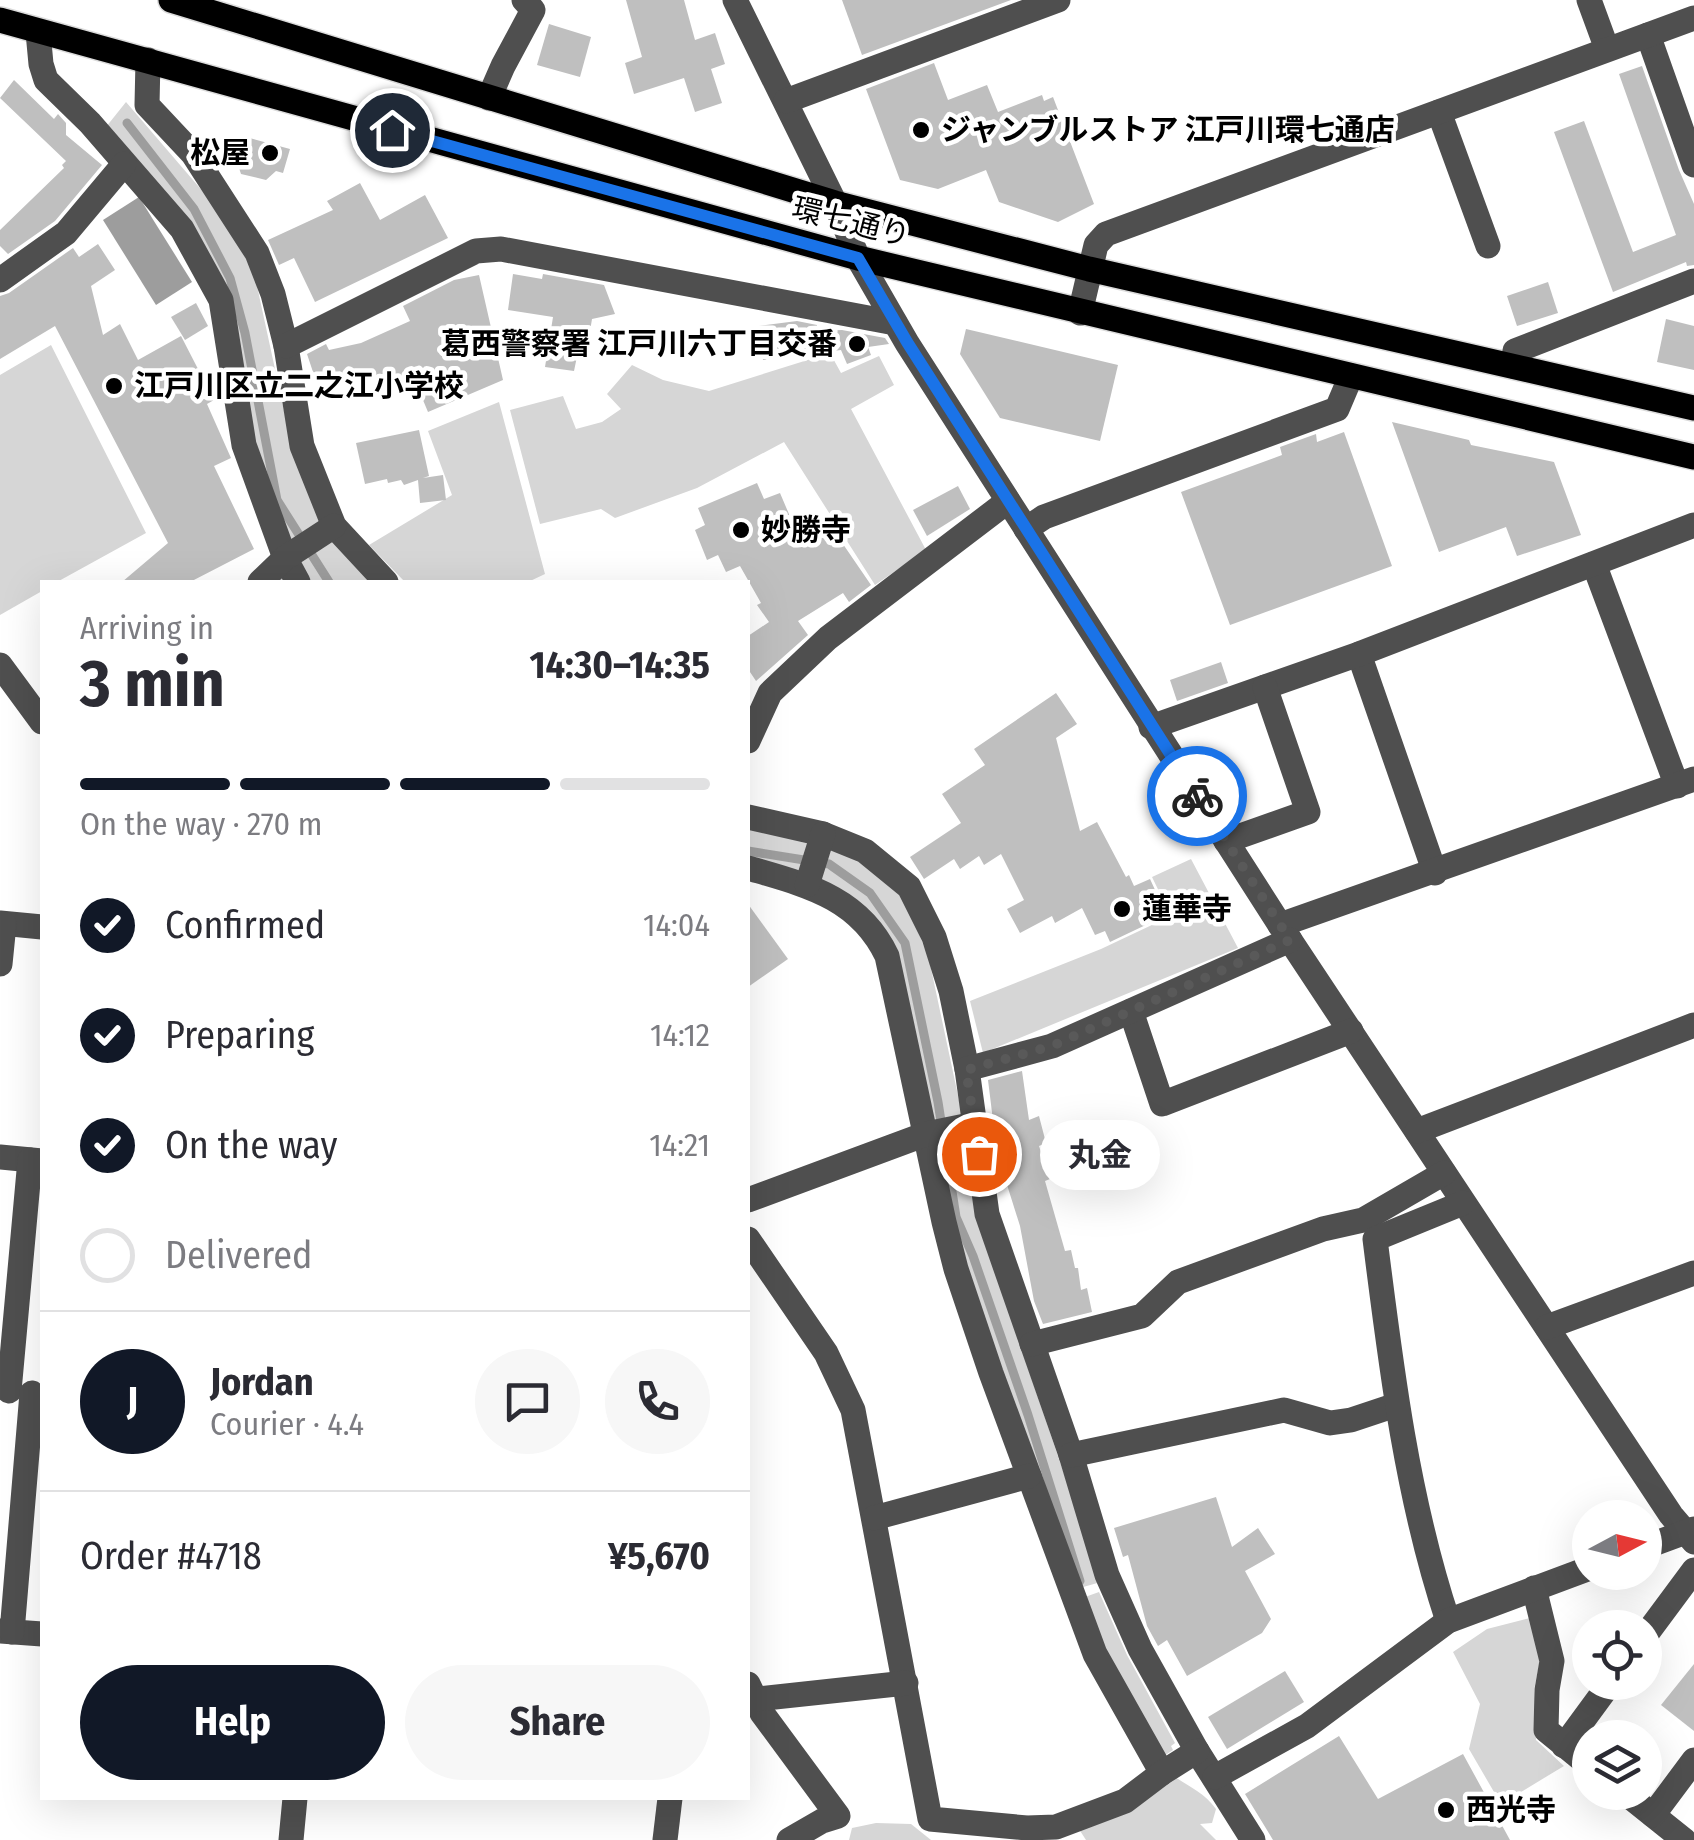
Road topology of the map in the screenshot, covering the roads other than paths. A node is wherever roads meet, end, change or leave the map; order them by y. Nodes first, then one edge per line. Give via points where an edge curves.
1 (171, 0) edge
2 (524, 0) edge
3 (736, 0) edge
4 (1058, 0) edge
5 (1588, 0) edge
6 (1694, 18) edge
7 (0, 20) edge
8 (38, 32) junction
9 (1648, 35) junction
10 (1608, 50) junction
11 (148, 60) junction
12 (489, 98) junction
13 (786, 101) junction
14 (1439, 112) junction
15 (124, 164) junction
16 (1694, 165) edge
17 (835, 203) junction
18 (1488, 246) dead end
19 (858, 258) junction
20 (1089, 269) junction
21 (0, 280) edge
22 (1694, 281) edge
23 (1080, 313) junction
24 (895, 323) junction
25 (286, 346) junction
26 (1513, 366) junction
27 (1351, 376) junction
28 (1694, 408) edge
29 (1694, 458) edge
30 (1008, 501) junction
31 (1694, 525) edge
32 (1026, 529) junction
33 (328, 530) junction
34 (287, 556) junction
35 (1594, 564) junction
36 (262, 580) edge
37 (297, 580) edge
38 (384, 580) edge
39 (1359, 654) junction
40 (0, 665) edge
41 (1265, 687) junction
42 (40, 719) edge
43 (1152, 727) junction
44 (750, 737) edge
45 (1685, 783) edge
46 (750, 817) edge
47 (823, 834) junction
48 (1226, 840) junction
49 (750, 869) edge
50 (1436, 872) junction
51 (808, 885) junction
52 (2, 923) edge
53 (40, 927) edge
54 (1285, 932) junction
55 (0, 964) edge
56 (1130, 1011) junction
57 (1694, 1026) edge
58 (1351, 1031) junction
59 (966, 1070) junction
60 (974, 1124) junction
61 (1417, 1131) junction
62 (926, 1134) junction
63 (0, 1157) edge
64 (36, 1161) edge
65 (1444, 1173) junction
66 (750, 1199) edge
67 (1463, 1202) junction
68 (750, 1242) edge
69 (1694, 1273) edge
70 (1546, 1327) junction
71 (1032, 1344) junction
72 (21, 1392) edge
73 (1396, 1405) junction
74 (1070, 1455) junction
75 (1029, 1476) junction
76 (874, 1518) junction
77 (1691, 1535) edge
78 (1662, 1543) edge
79 (1694, 1570) edge
80 (1572, 1574) edge
81 (1534, 1588) junction
82 (1662, 1613) edge
83 (1448, 1621) junction
84 (6, 1631) edge
85 (40, 1634) edge
86 (906, 1683) junction
87 (750, 1695) edge
88 (1598, 1700) edge
89 (1564, 1746) junction
90 (1197, 1751) junction
91 (1572, 1752) edge
92 (1694, 1760) edge
93 (1162, 1773) junction
94 (1215, 1777) junction
95 (294, 1800) edge
96 (670, 1800) edge
97 (1646, 1810) edge
98 (1652, 1815) junction
99 (290, 1840) edge
100 (666, 1840) edge
101 (789, 1840) edge
102 (1254, 1840) edge
103 (1684, 1840) edge

1 - 12 main road, 環七通り
2 - 12 street via 534,10
3 - 13 street
4 - 13 street
5 - 10 street
6 - 9 street
7 - 8 main road, 環七通り
8 - 11 main road, 環七通り
8 - 15 street via 46,80
9 - 10 street
9 - 16 street
10 - 14 street
11 - 19 main road, 環七通り
11 - 25 street via 147,105 193,154 257,253
12 - 17 main road, 環七通り
13 - 17 street
14 - 18 street
14 - 20 street via 1106,234
15 - 21 street via 66,233
15 - 34 street via 182,229 221,300 244,445
17 - 19 street
17 - 20 main road, 環七通り
19 - 23 main road, 環七通り
19 - 24 street
20 - 23 street
20 - 26 main road, 環七通り
22 - 26 street via 1515,351
23 - 27 main road, 環七通り
24 - 25 street via 501,249 476,251
24 - 30 street
25 - 33 street via 302,446
26 - 28 main road, 環七通り
27 - 29 main road, 環七通り
27 - 32 street via 1336,409
30 - 32 street
30 - 44 street via 828,638 770,693
31 - 35 street
32 - 43 street
33 - 34 street
33 - 38 street
34 - 36 street
34 - 37 street
35 - 39 street
35 - 45 street
39 - 41 street
39 - 50 street
40 - 42 street
41 - 43 street
41 - 48 street via 1308,812
43 - 48 street
45 - 50 street
46 - 47 street
47 - 51 street
47 - 59 street via 865,851 910,887 934,937
48 - 54 street
49 - 51 street
50 - 54 street
51 - 62 street via 858,913 877,934 903,1018
52 - 53 street
52 - 55 street
54 - 56 street
54 - 58 street
56 - 58 street via 1162,1104
56 - 59 street via 1052,1046
57 - 61 street
58 - 61 street
59 - 60 street
60 - 62 street
60 - 71 street via 987,1214
61 - 65 street
62 - 66 street
62 - 75 street via 956,1269
63 - 64 street
64 - 72 street
65 - 67 street
65 - 71 street via 1363,1220 1178,1282 1142,1316
67 - 70 street
67 - 73 street via 1374,1239
68 - 76 street via 826,1353 853,1410
69 - 70 street
70 - 77 street
71 - 74 street
72 - 84 street
73 - 74 street via 1330,1423 1284,1410
73 - 83 street
74 - 90 street via 1108,1578
75 - 76 street
75 - 93 street via 1096,1654
76 - 86 street
77 - 78 street
79 - 82 street
80 - 81 street
81 - 83 street
81 - 89 street via 1552,1661 1546,1730
83 - 94 street via 1307,1726
84 - 85 street
86 - 87 street
86 - 93 street via 930,1818 1056,1826 1125,1801
87 - 101 street via 838,1816
88 - 89 street
89 - 91 street
90 - 93 street
90 - 94 street
92 - 98 street
94 - 102 street
95 - 99 street
96 - 100 street
97 - 98 street
98 - 103 street

